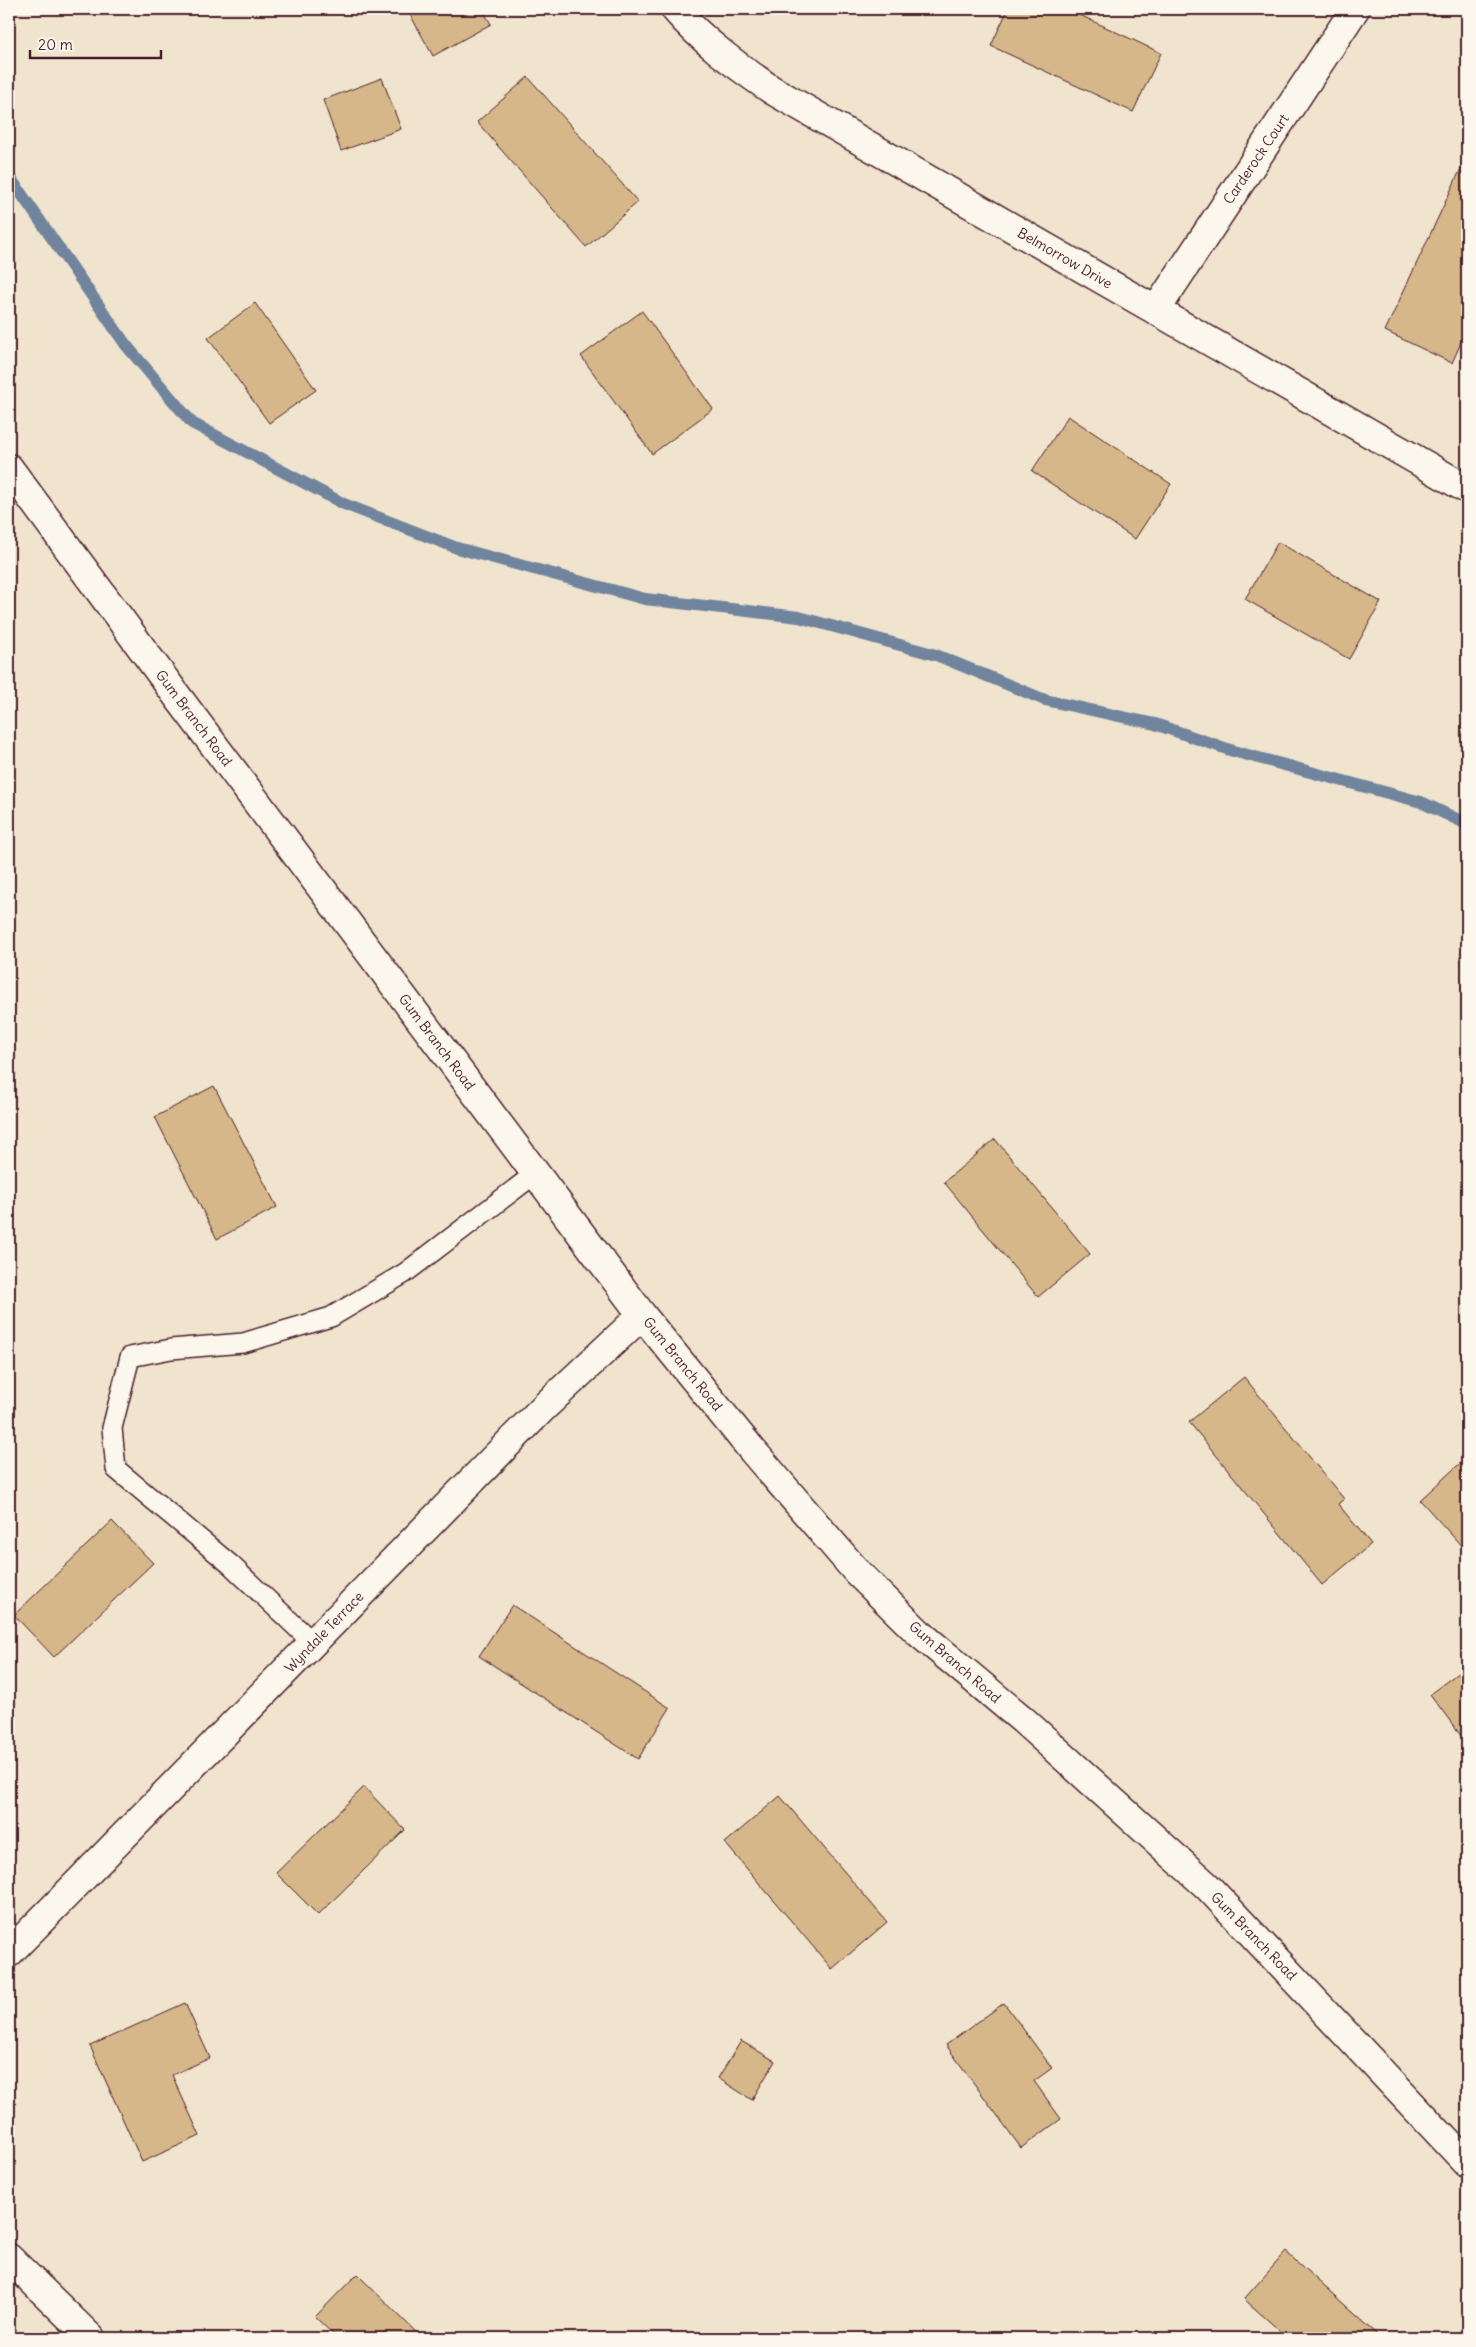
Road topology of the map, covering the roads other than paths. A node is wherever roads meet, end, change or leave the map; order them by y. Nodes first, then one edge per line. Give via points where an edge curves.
1 (675, 9) edge
2 (1355, 9) edge
3 (1156, 310) junction
4 (9, 468) edge
5 (1467, 489) edge
6 (536, 1173) junction
7 (642, 1315) junction
8 (313, 1643) junction
9 (9, 1953) edge
10 (1467, 2162) edge
11 (9, 2258) edge
12 (91, 2338) edge

1 - 3 street, Belmorrow Drive via 731,62 772,90
2 - 3 street, Carderock Court
3 - 5 street, Belmorrow Drive
4 - 6 street, Gum Branch Road
6 - 7 street, Gum Branch Road
6 - 8 lane via 406,1274 331,1317 243,1343 130,1357 112,1428 116,1469 231,1565
7 - 8 street, Wyndale Terrace via 544,1407
7 - 10 street, Gum Branch Road via 857,1572 920,1633 1023,1720 1207,1886
8 - 9 street, Wyndale Terrace
11 - 12 street

